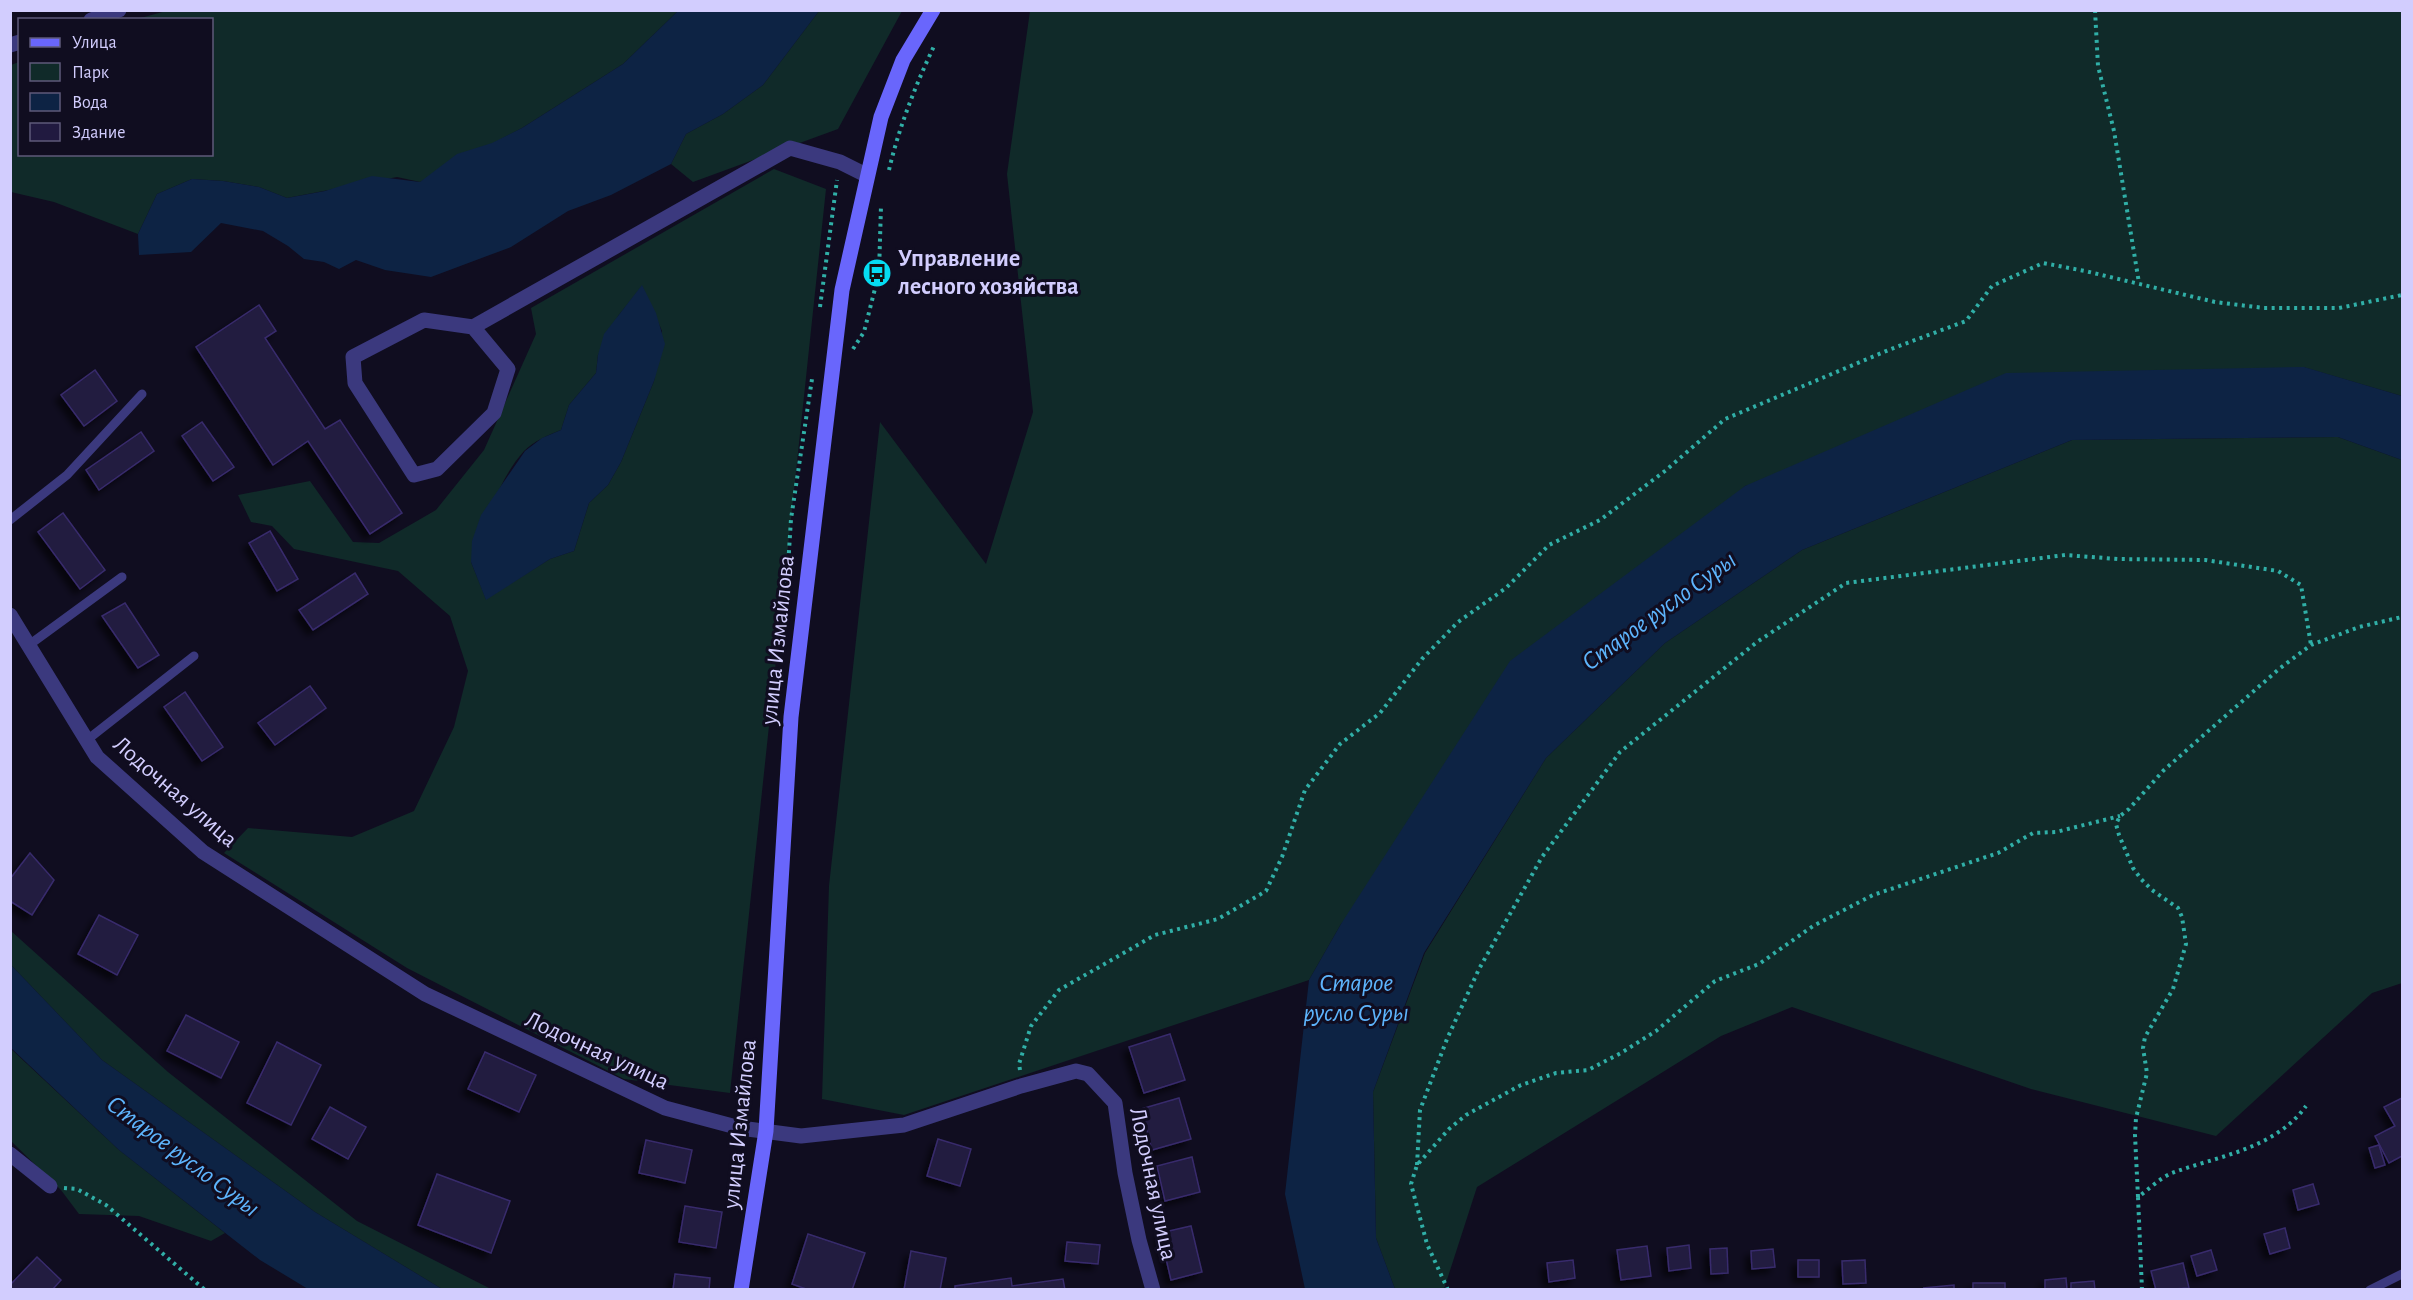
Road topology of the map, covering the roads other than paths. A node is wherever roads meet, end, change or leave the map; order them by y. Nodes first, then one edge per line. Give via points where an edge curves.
1 (119, 10) edge
2 (933, 10) edge
3 (97, 18) edge
4 (866, 175) junction
5 (473, 327) junction
6 (142, 394) dead end
7 (10, 520) edge
8 (122, 577) dead end
9 (10, 615) edge
10 (29, 645) junction
11 (194, 656) dead end
12 (87, 740) junction
13 (766, 1131) junction
14 (10, 1154) edge
15 (50, 1186) road end
16 (2403, 1274) edge
17 (741, 1290) edge
18 (1153, 1290) edge
19 (2370, 1290) edge

1 - 3 street
2 - 4 main road, улица Измайлова via 903,60 881,117
4 - 5 street via 840,162 790,148
4 - 13 main road, улица Измайлова via 842,290 790,717
5 - 5 street via 424,320 353,357 355,383 414,475 437,469 494,413 508,369
6 - 7 lane via 67,475
8 - 10 lane
9 - 10 street, Лодочная улица
10 - 12 street, Лодочная улица
11 - 12 lane
12 - 13 street, Лодочная улица via 97,757 203,852 425,994 665,1108
13 - 17 main road, улица Измайлова
13 - 18 street, Лодочная улица via 801,1136 904,1125 1076,1071 1088,1074 1115,1103 1125,1173
14 - 15 street
16 - 19 lane

